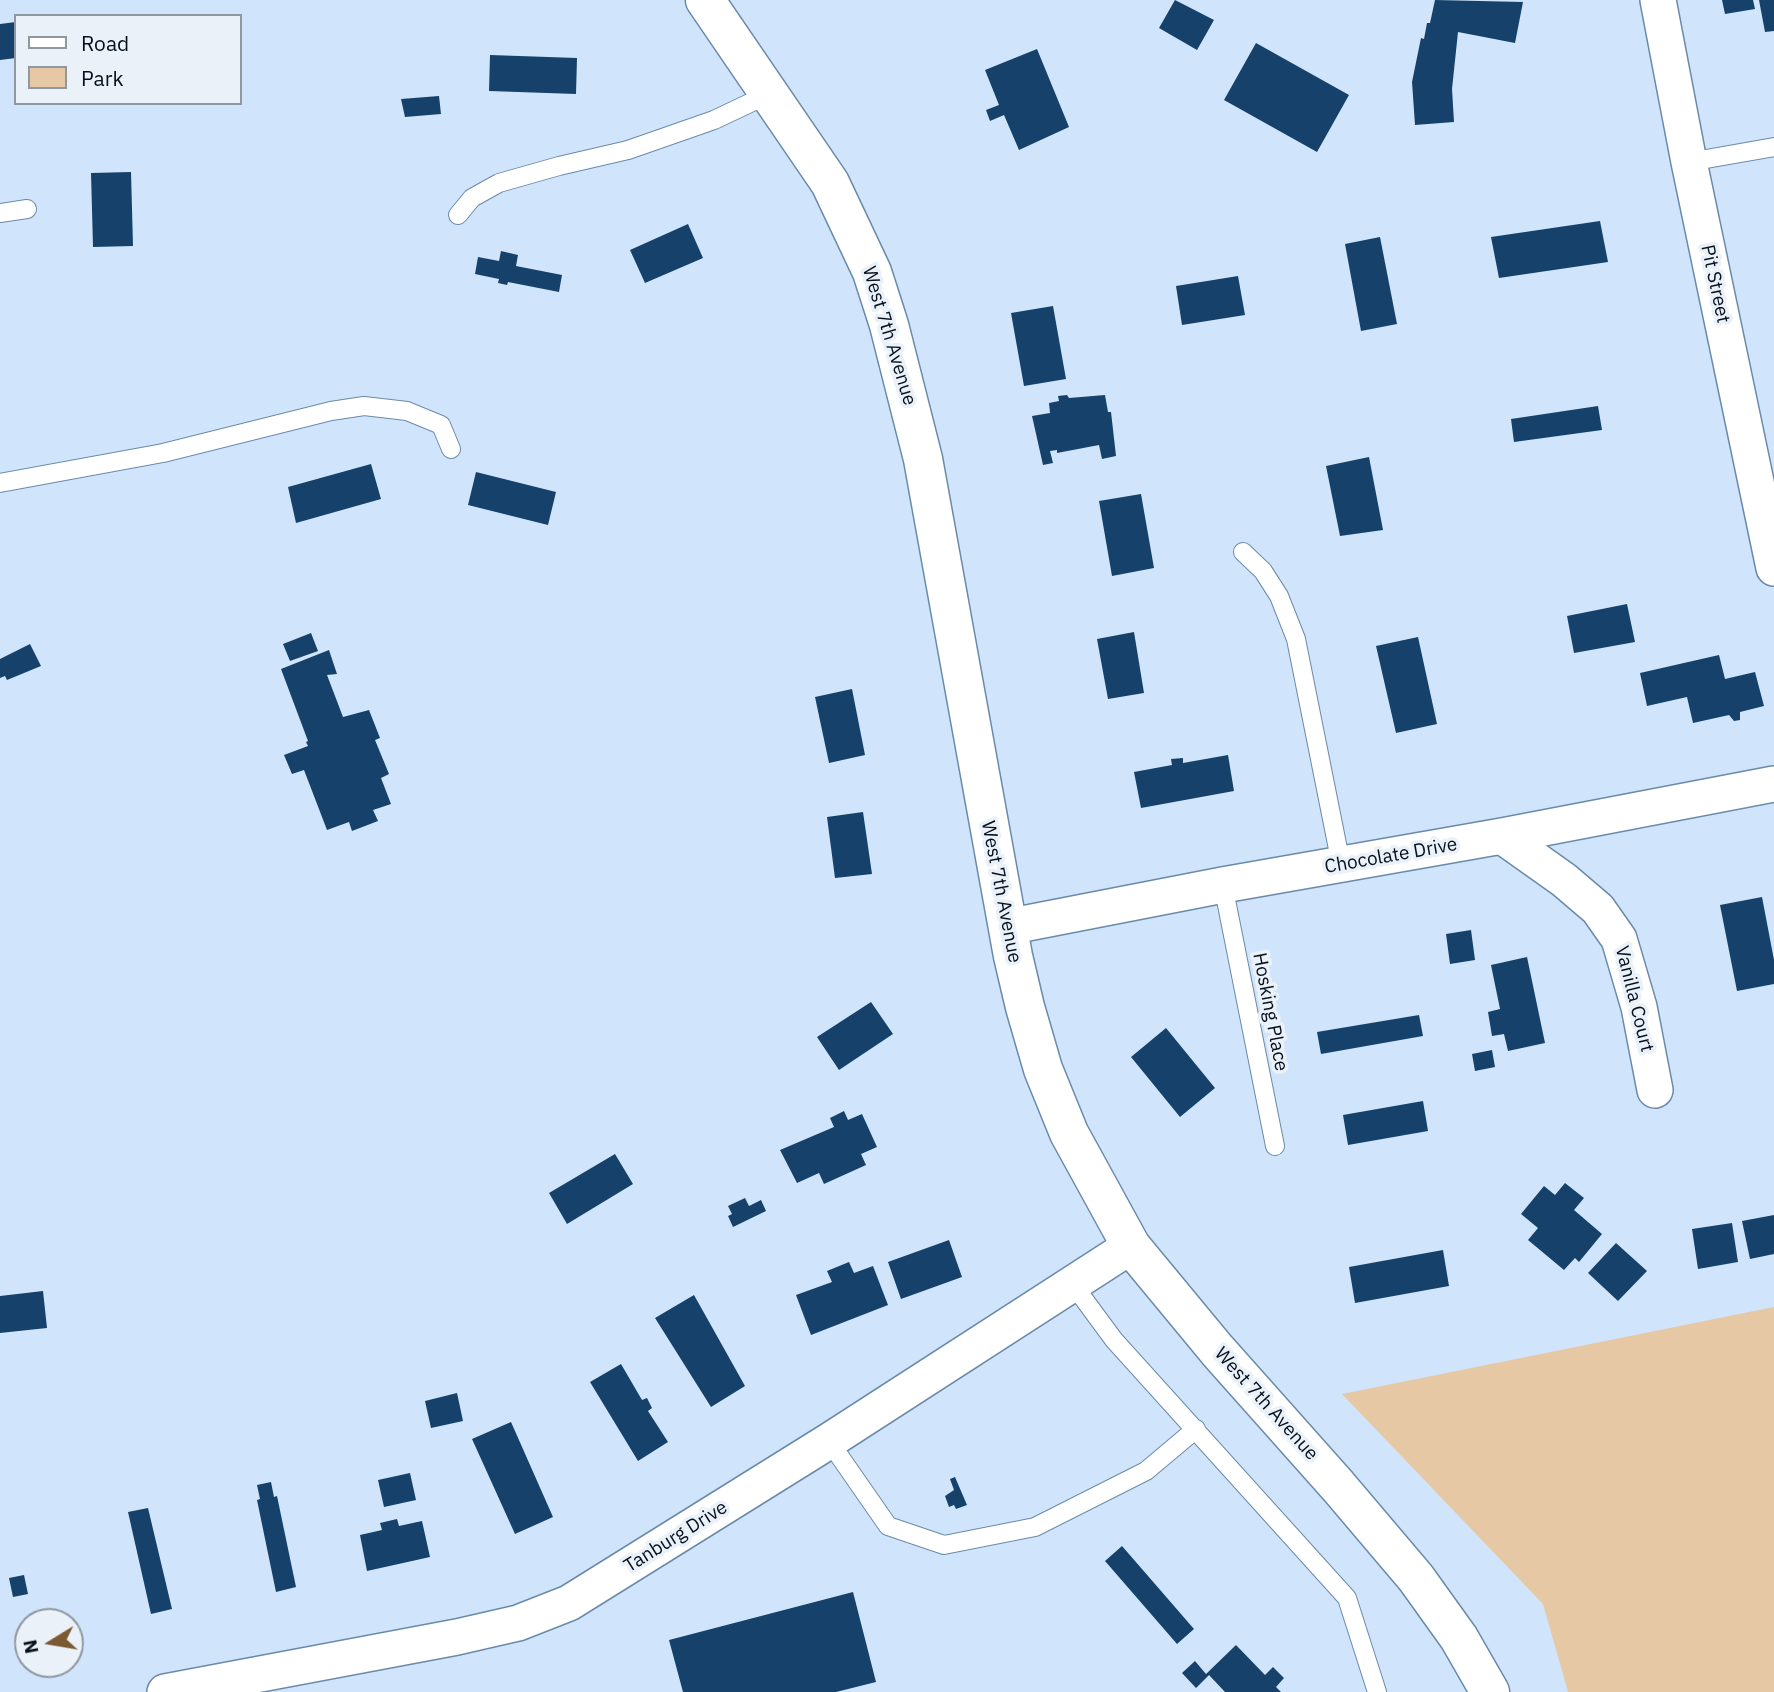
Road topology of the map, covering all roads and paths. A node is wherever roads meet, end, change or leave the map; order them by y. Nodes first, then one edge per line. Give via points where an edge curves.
1 (705, 0) edge
2 (1658, 0) edge
3 (771, 93) junction
4 (1774, 147) edge
5 (1689, 162) junction
6 (27, 209) dead end
7 (0, 213) edge
8 (458, 215) dead end
9 (451, 449) dead end
10 (0, 483) edge
11 (1242, 552) dead end
12 (1774, 568) edge
13 (1774, 783) edge
14 (1502, 836) junction
15 (1341, 864) junction
16 (1223, 885) junction
17 (1007, 927) junction
18 (1655, 1090) dead end
19 (1275, 1146) dead end
20 (1131, 1246) junction
21 (1072, 1283) junction
22 (1196, 1429) junction
23 (829, 1441) junction
24 (166, 1692) edge
25 (1377, 1692) edge
26 (1490, 1692) edge

1 - 3 main road, West 7th Avenue
2 - 5 street, Pit Street
3 - 8 lane via 714,120 628,150 499,183 472,198
3 - 17 main road, West 7th Avenue via 830,183 872,272 889,325 923,459
4 - 5 lane
5 - 12 street, Pit Street
6 - 7 lane
9 - 10 lane via 441,425 407,411 364,406 163,453
11 - 15 lane via 1263,571 1279,596 1296,639
13 - 14 street, Chocolate Drive
14 - 15 street, Chocolate Drive
14 - 18 street, Vanilla Court via 1598,909 1619,939 1639,1007
15 - 16 street, Chocolate Drive
16 - 17 street, Chocolate Drive
16 - 19 lane, Hosking Place
17 - 20 main road, West 7th Avenue via 1043,1069 1069,1133
20 - 21 street, Tanburg Drive
20 - 26 main road, West 7th Avenue via 1416,1578
21 - 22 lane via 1114,1340
21 - 23 street, Tanburg Drive
22 - 23 lane via 1146,1471 1035,1527 944,1545 888,1526
22 - 25 lane via 1347,1598
23 - 24 street, Tanburg Drive via 569,1603 518,1623

